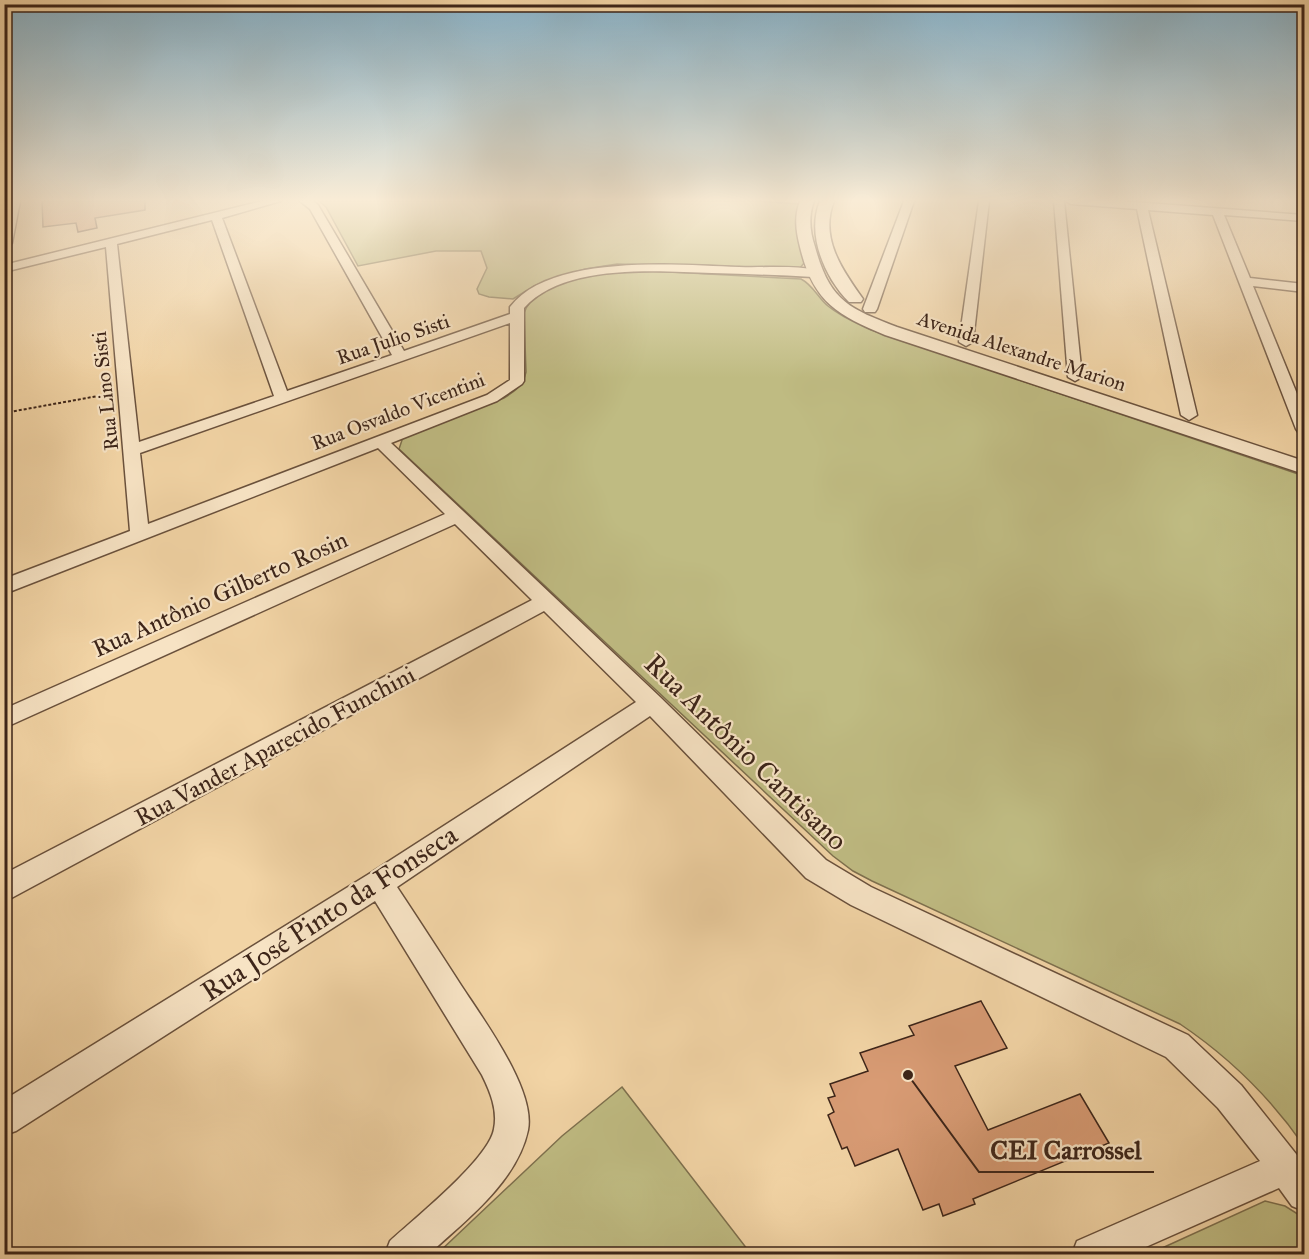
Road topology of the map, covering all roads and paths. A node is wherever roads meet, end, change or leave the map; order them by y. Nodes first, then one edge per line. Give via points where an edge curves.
1 (44, 260) edge
2 (113, 260) edge
3 (232, 260) edge
4 (344, 260) edge
5 (810, 260) edge
6 (831, 260) edge
7 (888, 260) edge
8 (976, 260) edge
9 (1064, 260) edge
10 (1154, 260) edge
11 (1236, 260) edge
12 (4, 269) edge
13 (813, 273) junction
14 (1245, 281) junction
15 (1305, 288) edge
16 (870, 309) junction
17 (517, 316) junction
18 (966, 342) junction
19 (400, 356) junction
20 (1075, 377) junction
21 (126, 391) junction
22 (282, 398) junction
23 (4, 412) edge
24 (1189, 415) junction
25 (1305, 429) edge
26 (380, 441) junction
27 (132, 450) junction
28 (1305, 452) edge
29 (1305, 468) edge
30 (456, 516) junction
31 (140, 534) junction
32 (4, 587) edge
33 (545, 602) junction
34 (652, 704) junction
35 (4, 719) edge
36 (379, 883) junction
37 (4, 890) edge
38 (4, 1119) edge
39 (1295, 1180) edge
40 (403, 1254) edge
41 (1090, 1254) edge

1 - 12 street
2 - 21 street, Rua Lino Sisti
3 - 22 street
4 - 19 street
5 - 13 street, Avenida Alexandre Marion
6 - 16 street, Avenida Alexandre Marion via 835,275 849,294
7 - 16 street
8 - 18 street
9 - 20 street
10 - 24 street
11 - 14 street
13 - 17 street via 614,268 567,279 528,295 518,307
13 - 29 street, Avenida Alexandre Marion via 841,308 891,331
14 - 15 street
14 - 25 street
16 - 18 street, Avenida Alexandre Marion
17 - 19 street, Rua Julio Sisti
17 - 26 street, Rua Osvaldo Vicentini via 517,381 492,398
18 - 20 street, Avenida Alexandre Marion
19 - 22 street, Rua Julio Sisti
20 - 24 street, Avenida Alexandre Marion
21 - 23 path
21 - 27 street, Rua Lino Sisti
22 - 27 street, Rua Julio Sisti
24 - 28 street, Avenida Alexandre Marion
26 - 30 street, Rua Antônio Cantisano
26 - 31 street, Rua Osvaldo Vicentini
27 - 31 street, Rua Lino Sisti
30 - 33 street, Rua Antônio Cantisano
30 - 35 street, Rua Antônio Gilberto Rosin
31 - 32 street, Rua Osvaldo Vicentini
33 - 34 street, Rua Antônio Cantisano
33 - 37 street, Rua Vander Aparecido Funchini
34 - 36 street, Rua José Pinto da Fonseca
34 - 39 street, Rua Antônio Cantisano via 816,869 861,896 1178,1046 1207,1070
36 - 38 street, Rua José Pinto da Fonseca
36 - 40 street via 493,1064 504,1083 510,1107 511,1130 505,1148 487,1172
39 - 41 street

